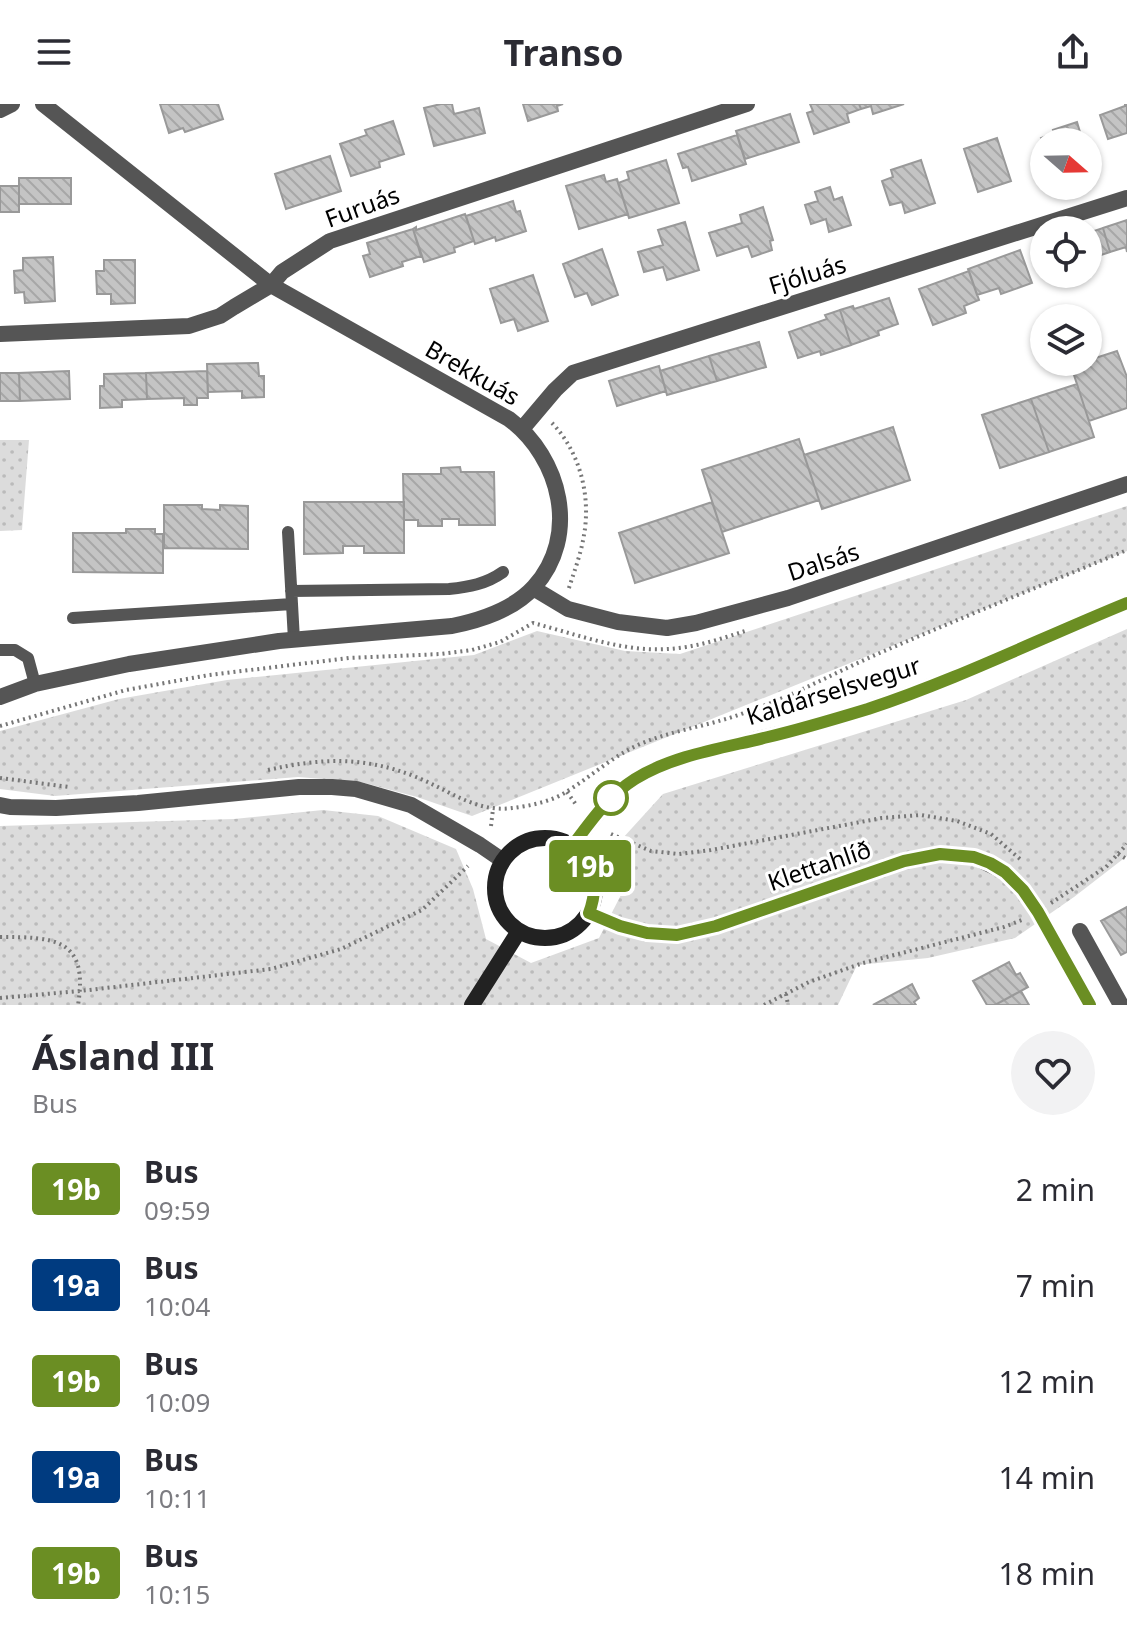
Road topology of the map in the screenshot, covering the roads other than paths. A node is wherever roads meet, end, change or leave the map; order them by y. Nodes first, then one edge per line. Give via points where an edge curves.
1 (12, 104) edge
2 (43, 104) edge
3 (747, 104) edge
4 (0, 110) edge
5 (1127, 198) edge
6 (271, 285) junction
7 (0, 334) edge
8 (522, 429) junction
9 (1127, 484) edge
10 (288, 532) dead end
11 (503, 572) dead end
12 (533, 588) junction
13 (292, 597) junction
14 (1127, 603) edge
15 (73, 618) dead end
16 (294, 640) junction
17 (0, 650) edge
18 (35, 684) junction
19 (0, 697) edge
20 (0, 805) edge
21 (573, 845) junction
22 (502, 860) junction
23 (589, 913) junction
24 (519, 931) junction
25 (1080, 931) dead end
26 (472, 1005) edge
27 (1090, 1005) edge
28 (1121, 1005) edge

1 - 4 street
2 - 6 street, Brekkuás
3 - 6 street, Furuás via 330,241
5 - 8 street, Fjóluás via 573,373
6 - 7 street, Furuás via 220,316 189,326
6 - 8 street, Brekkuás
8 - 12 street, Brekkuás via 552,473 561,510 555,550
9 - 12 street, Dalsás via 788,598 696,623 667,628 618,622 568,609
10 - 13 lane
11 - 13 lane via 470,587
12 - 16 street, Brekkuás via 492,615 452,626
13 - 15 lane
13 - 16 lane
14 - 21 main road, Kaldárselsvegur via 871,707 659,767 614,795
16 - 18 street, Brekkuás
17 - 18 lane via 15,650 28,658
18 - 19 street, Brekkuás
20 - 22 street via 56,808 299,787 356,789 411,805
21 - 22 main road via 534,838
21 - 23 main road via 594,876
22 - 24 main road via 495,899
23 - 24 main road via 558,937 531,937
23 - 27 street, Klettahlíð via 647,933 677,935 904,861 940,854 974,857 1005,872 1023,890
24 - 26 main road
25 - 28 street

